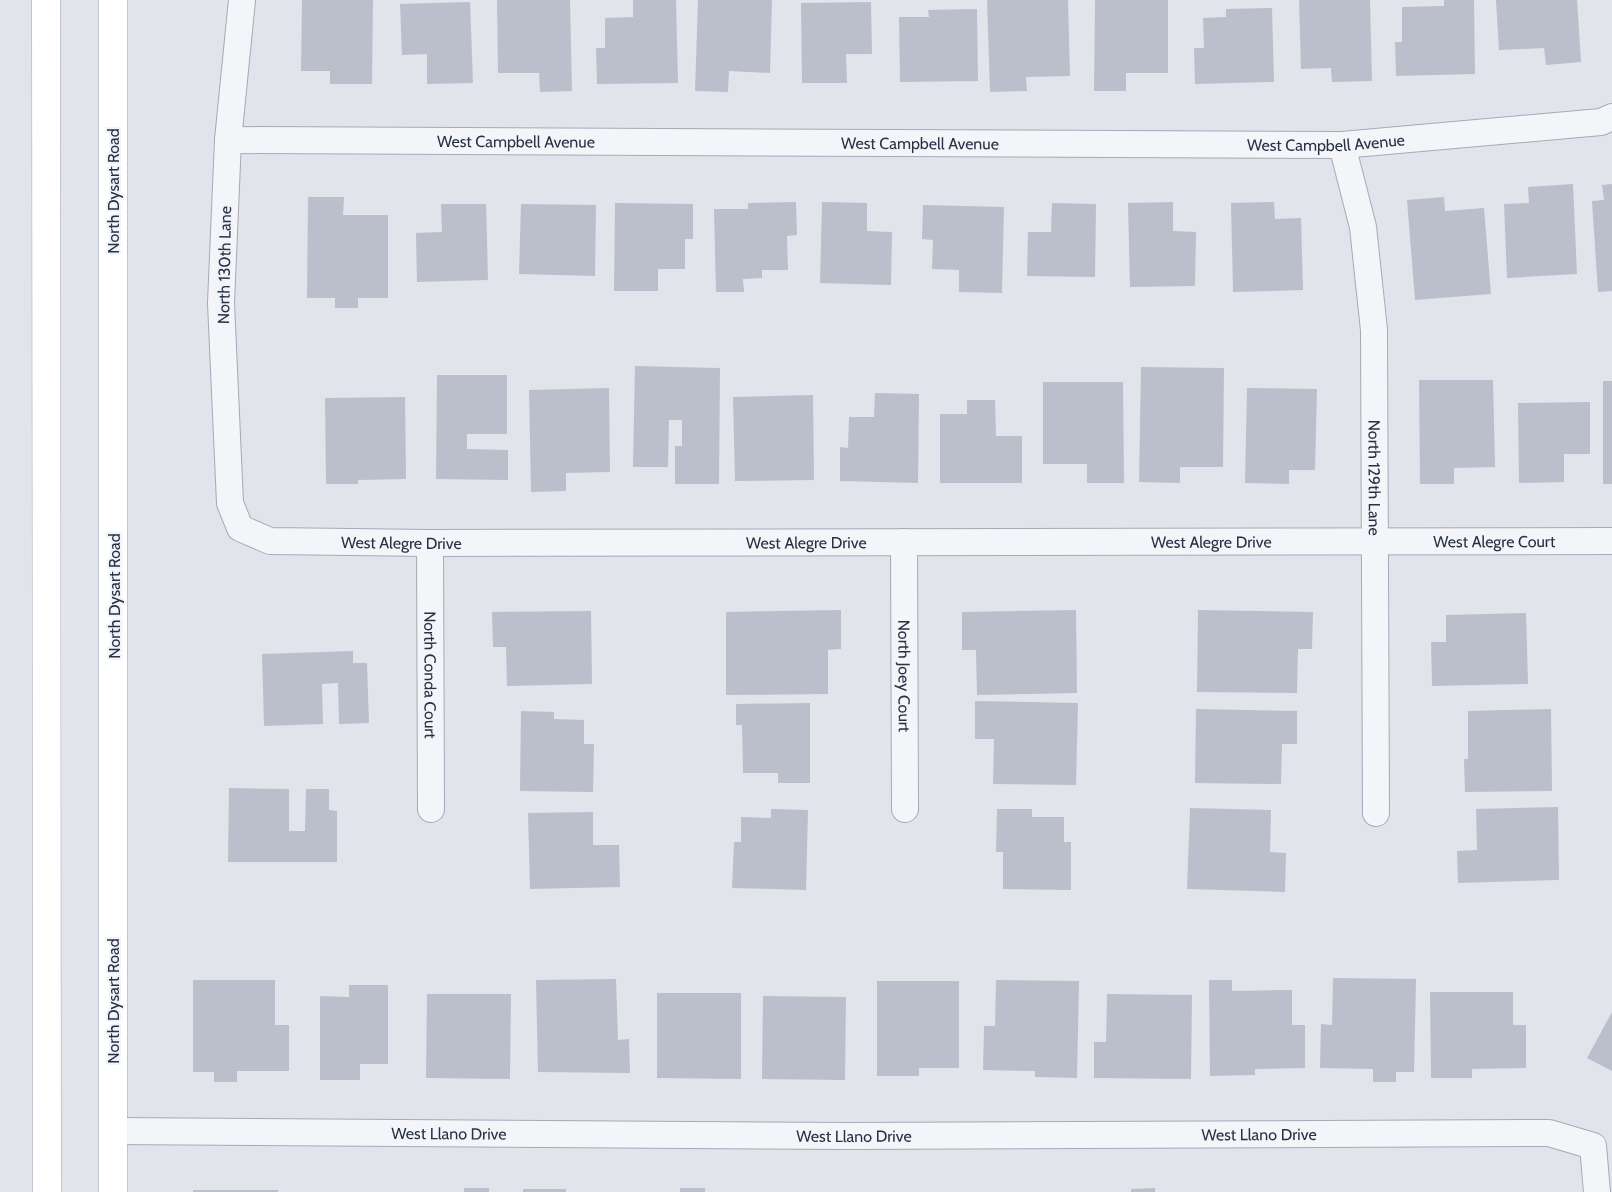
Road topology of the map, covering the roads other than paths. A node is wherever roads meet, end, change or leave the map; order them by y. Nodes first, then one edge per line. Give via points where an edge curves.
1 (46, 0) edge
2 (112, 0) edge
3 (242, 0) edge
4 (1612, 117) edge
5 (228, 140) junction
6 (1342, 145) junction
7 (240, 528) joint
8 (1375, 541) junction
9 (1612, 541) edge
10 (904, 542) junction
11 (430, 543) junction
12 (431, 809) dead end
13 (905, 809) dead end
14 (1376, 813) dead end
15 (113, 1131) junction
16 (47, 1192) edge
17 (113, 1192) edge
18 (1597, 1192) edge

1 - 16 main road
2 - 15 main road, North Dysart Road
3 - 5 street, North 130th Lane
4 - 6 street, West Campbell Avenue via 1601,122
5 - 6 street, West Campbell Avenue
5 - 7 street, North 130th Lane via 221,303 230,503
6 - 8 street, North 129th Lane via 1363,227 1374,330
7 - 11 street, West Alegre Drive via 270,540
8 - 9 street, West Alegre Court
8 - 10 street, West Alegre Drive
8 - 14 street, North 129th Lane
10 - 11 street, West Alegre Drive
10 - 13 street, North Joey Court
11 - 12 street, North Conda Court
15 - 17 main road, North Dysart Road
15 - 18 street, West Llano Drive via 847,1136 1549,1133 1593,1146

